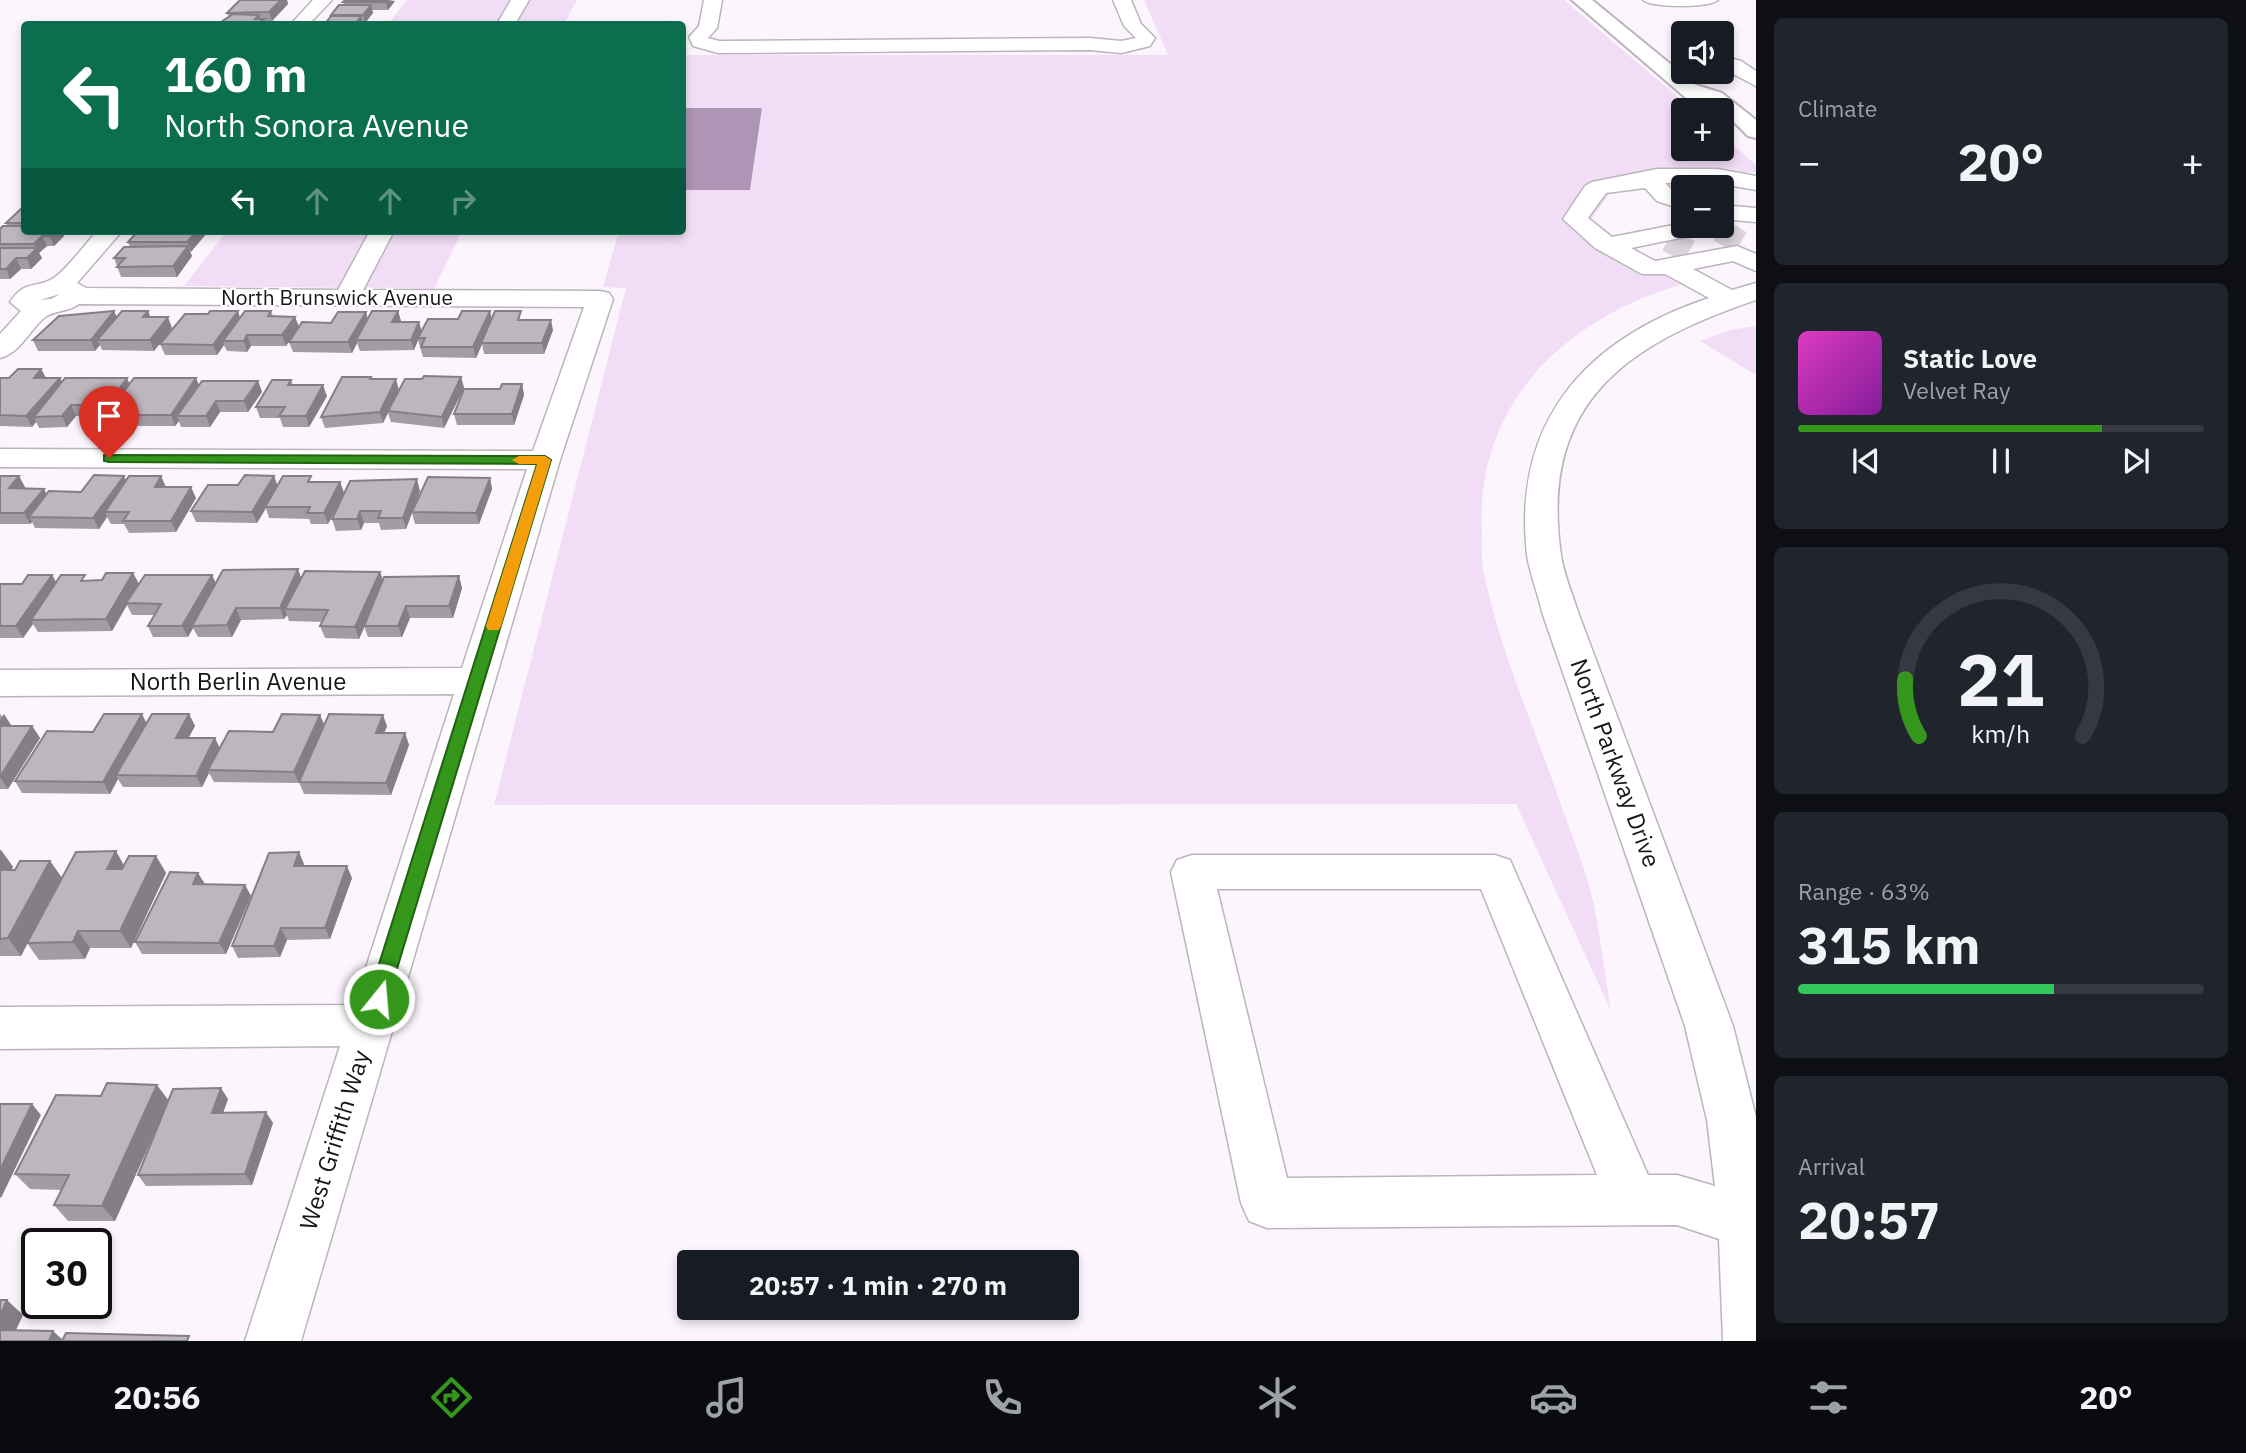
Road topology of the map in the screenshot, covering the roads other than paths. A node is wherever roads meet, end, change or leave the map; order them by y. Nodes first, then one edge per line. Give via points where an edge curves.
1 (323, 0) edge
2 (520, 0) edge
3 (713, 0) edge
4 (1122, 0) edge
5 (1581, 0) edge
6 (1609, 0) edge
7 (1652, 0) edge
8 (1709, 0) edge
9 (303, 21) edge
10 (508, 21) edge
11 (1671, 50) edge
12 (1671, 64) edge
13 (1734, 65) edge
14 (1756, 80) edge
15 (1698, 84) edge
16 (1700, 84) edge
17 (1756, 118) edge
18 (1734, 128) edge
19 (1756, 131) edge
20 (1756, 146) edge
21 (1650, 180) junction
22 (1756, 183) edge
23 (1671, 198) edge
24 (1756, 215) edge
25 (1734, 219) tunnel mouth
26 (107, 235) edge
27 (380, 235) edge
28 (1671, 235) tunnel mouth
29 (1608, 245) junction
30 (1749, 252) edge
31 (1687, 259) junction
32 (67, 291) junction
33 (1742, 295) edge
34 (346, 298) junction
35 (600, 299) joint
36 (21, 300) edge
37 (0, 350) edge
38 (0, 458) edge
39 (545, 460) junction
40 (477, 681) junction
41 (0, 683) edge
42 (370, 1025) junction
43 (0, 1028) edge
44 (1633, 1200) junction
45 (1745, 1221) junction
46 (273, 1341) edge
47 (1752, 1341) edge

1 - 9 street
2 - 10 street
3 - 4 street via 708,28 698,37 699,42 718,47 1121,47 1143,43 1144,33 1133,26
5 - 12 main road
6 - 11 main road
7 - 8 street
13 - 14 street
15 - 19 main road
16 - 17 main road
18 - 20 main road
21 - 22 street via 1657,176 1717,176
21 - 23 street
21 - 29 street via 1593,191 1575,219
24 - 25 street
26 - 32 street
27 - 34 street
28 - 29 street
29 - 31 street via 1651,269
30 - 31 street
31 - 33 street
32 - 34 street, North Brunswick Avenue
32 - 36 street via 52,307
33 - 45 street, North Parkway Drive via 1653,331 1593,375 1570,402 1554,433 1540,513 1544,557 1560,612 1709,1026 1732,1120
34 - 35 street, North Brunswick Avenue
35 - 39 street, West Griffith Way
36 - 37 street
38 - 39 street
39 - 40 street, West Griffith Way
40 - 41 street, North Berlin Avenue
40 - 42 street, West Griffith Way
42 - 43 street
42 - 46 street, West Griffith Way
44 - 44 street via 1267,1203 1192,872 1495,872
44 - 45 street via 1676,1200
45 - 47 street, North Parkway Drive

